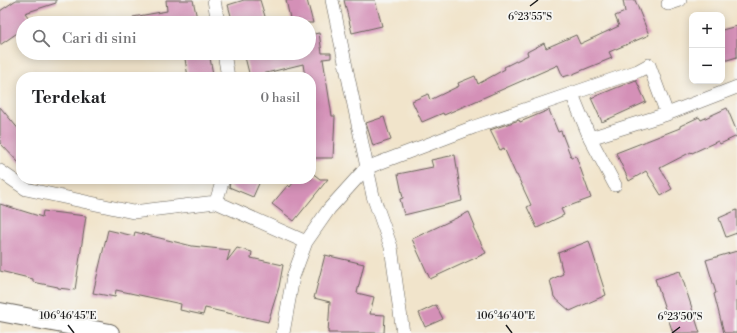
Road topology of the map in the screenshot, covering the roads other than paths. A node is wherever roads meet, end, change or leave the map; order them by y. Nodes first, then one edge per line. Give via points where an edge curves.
1 (214, 0) edge
2 (332, 0) edge
3 (217, 16) edge
4 (225, 60) edge
5 (227, 72) edge
6 (737, 87) edge
7 (572, 94) junction
8 (667, 114) junction
9 (590, 138) junction
10 (366, 168) junction
11 (0, 171) edge
12 (16, 182) edge
13 (19, 184) edge
14 (221, 184) edge
15 (615, 186) dead end
16 (216, 202) junction
17 (306, 242) junction
18 (0, 312) edge
19 (110, 333) edge
20 (284, 333) edge
21 (403, 333) edge

1 - 3 street
2 - 10 street
4 - 5 street
6 - 8 street
7 - 8 street via 649,65
7 - 9 street
7 - 10 street via 474,127
8 - 9 street
9 - 15 street
10 - 17 street via 329,209
10 - 21 street via 391,246
11 - 12 street
13 - 16 street via 26,189 133,212
14 - 16 street
16 - 17 street
17 - 20 street via 293,277
18 - 19 main road

